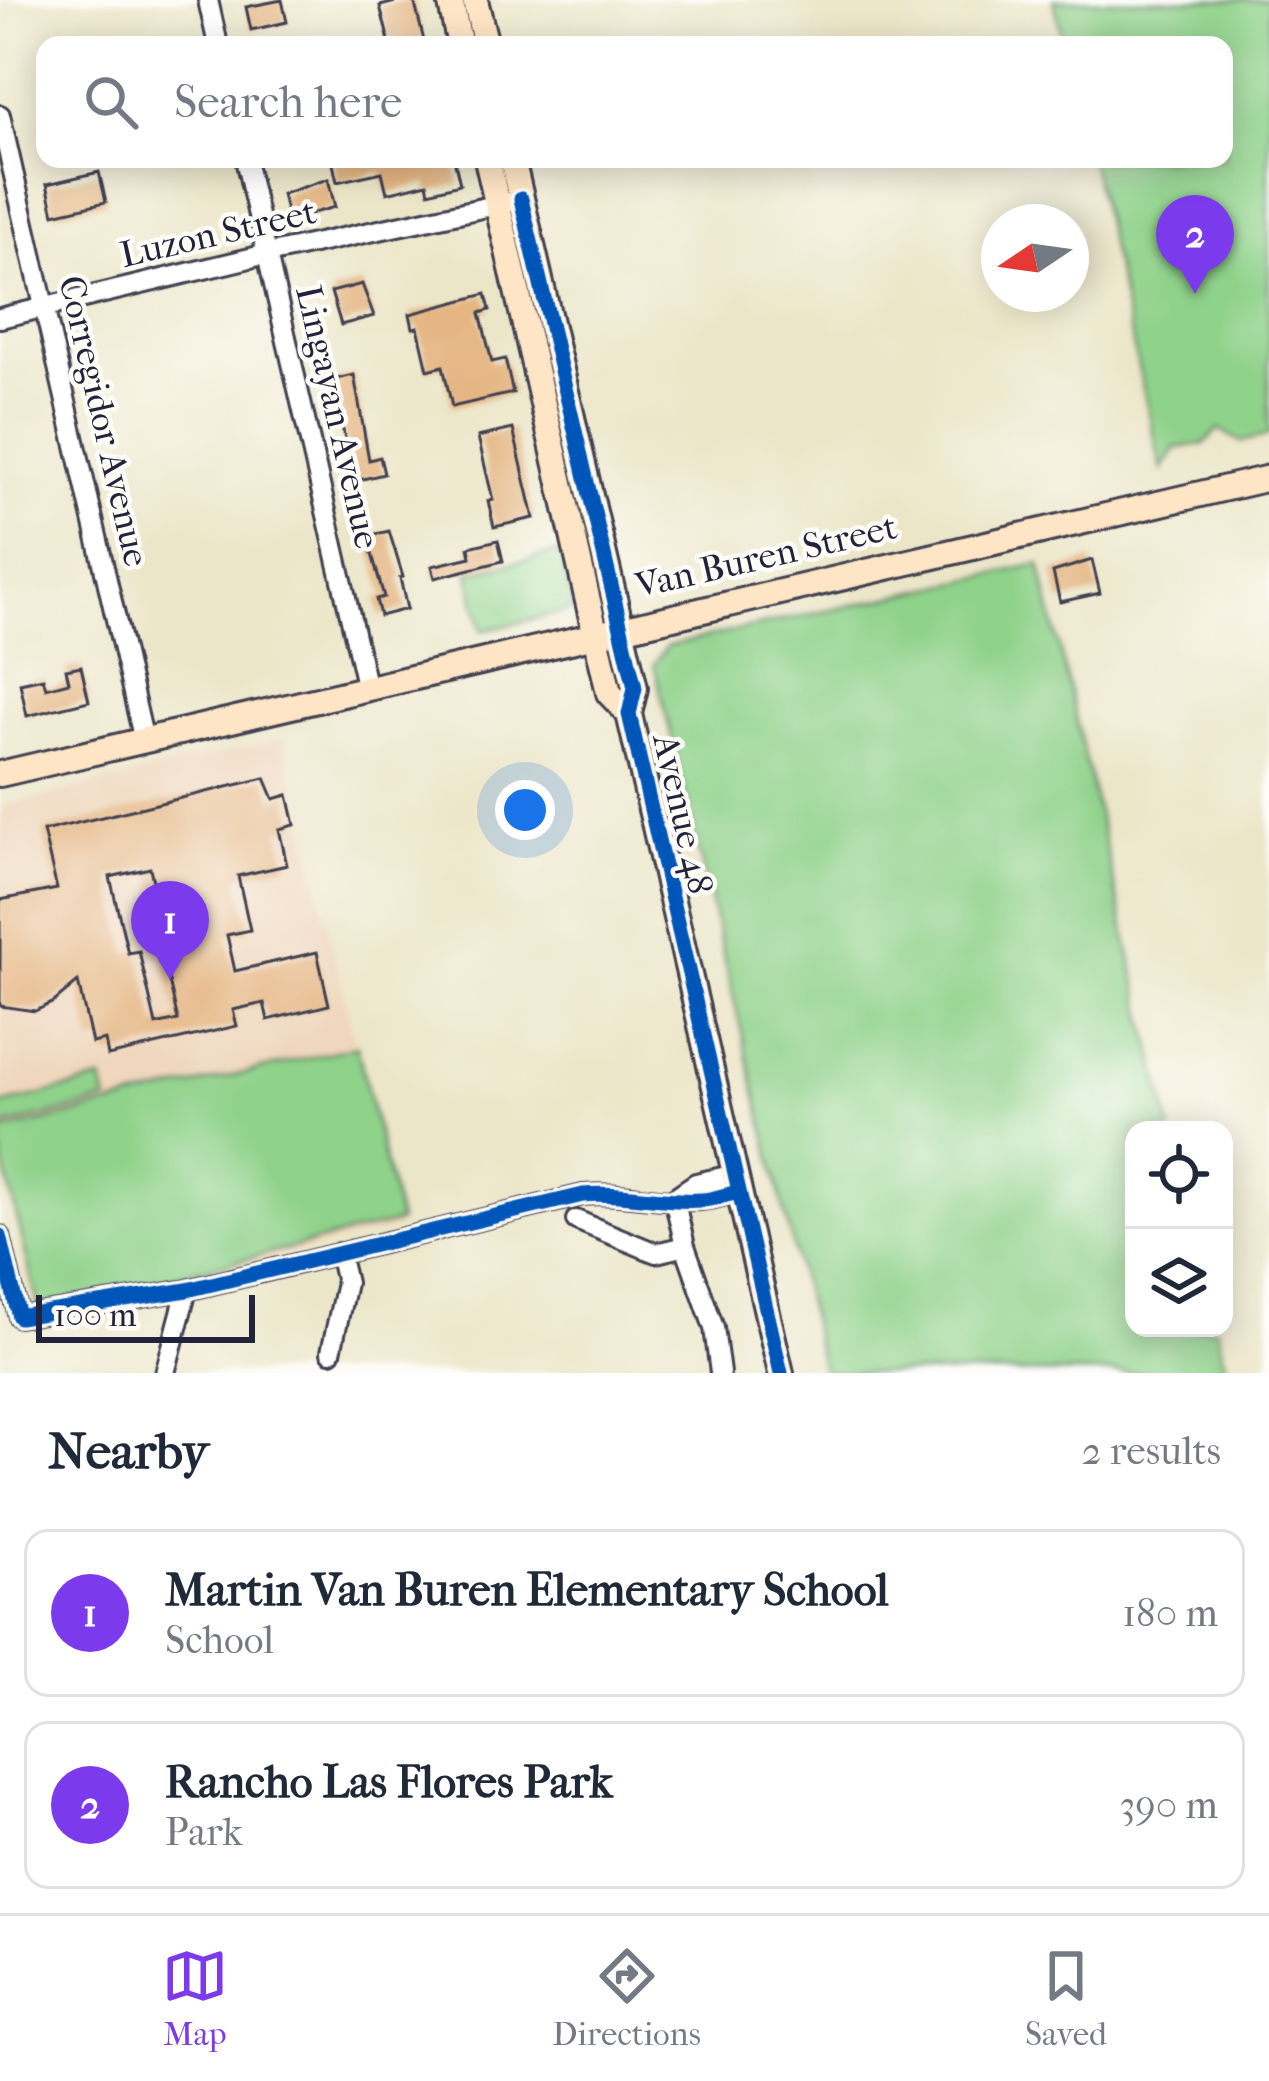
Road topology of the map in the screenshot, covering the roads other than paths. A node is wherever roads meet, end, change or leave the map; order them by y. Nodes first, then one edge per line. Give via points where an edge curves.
1 (208, 0) edge
2 (450, 0) edge
3 (475, 0) edge
4 (216, 36) edge
5 (458, 36) edge
6 (483, 36) edge
7 (0, 115) edge
8 (247, 168) edge
9 (492, 168) edge
10 (511, 168) edge
11 (509, 202) junction
12 (267, 254) junction
13 (45, 308) junction
14 (0, 318) edge
15 (1269, 478) edge
16 (608, 630) junction
17 (367, 689) junction
18 (145, 741) junction
19 (0, 774) edge
20 (738, 1183) junction
21 (674, 1198) junction
22 (576, 1220) dead end
23 (0, 1236) edge
24 (686, 1246) junction
25 (339, 1253) junction
26 (187, 1290) junction
27 (331, 1352) dead end
28 (164, 1373) edge
29 (720, 1373) edge
30 (781, 1373) edge

1 - 4 street
2 - 5 main road
3 - 6 main road
7 - 13 street, Corregidor Avenue
8 - 12 street, Lingayan Avenue
9 - 11 main road, Avenue 48
10 - 11 main road, Avenue 48
11 - 12 street, Luzon Street
11 - 16 main road, Avenue 48
12 - 13 street, Luzon Street
12 - 17 street, Lingayan Avenue
13 - 14 street, Luzon Street
13 - 18 street, Corregidor Avenue
15 - 16 main road, Van Buren Street
16 - 17 main road, Van Buren Street
16 - 20 main road, Avenue 48 via 609,693 628,714
17 - 18 main road, Van Buren Street
18 - 19 main road, Van Buren Street
20 - 21 street via 700,1201
20 - 30 main road, Avenue 48
21 - 24 street
21 - 25 street via 583,1195
22 - 24 street via 656,1253
23 - 26 street via 19,1317
24 - 29 street
25 - 26 street
25 - 27 street via 346,1283
26 - 28 street

